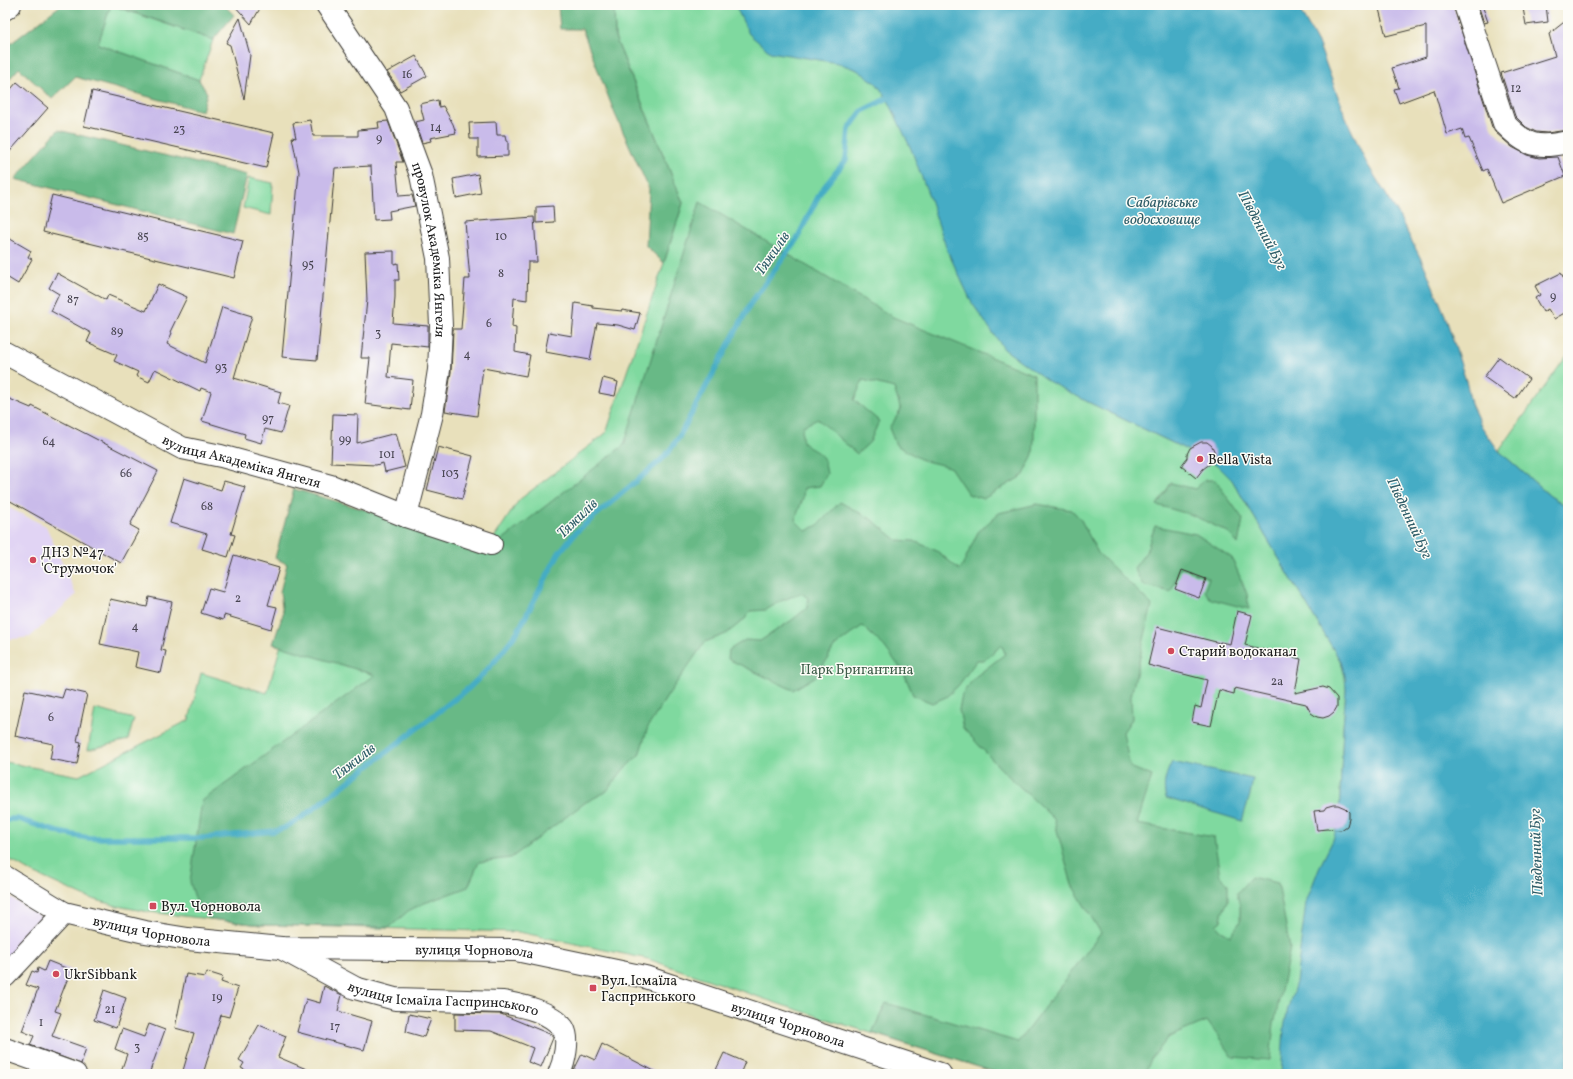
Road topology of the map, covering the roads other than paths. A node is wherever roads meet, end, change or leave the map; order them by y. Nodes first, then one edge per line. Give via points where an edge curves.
1 (10, 5) edge
2 (327, 5) edge
3 (1465, 5) edge
4 (5, 9) edge
5 (1568, 142) edge
6 (5, 353) edge
7 (406, 516) junction
8 (490, 544) dead end
9 (5, 877) edge
10 (64, 912) junction
11 (281, 948) junction
12 (5, 976) edge
13 (5, 1049) edge
14 (75, 1074) edge
15 (559, 1074) edge
16 (940, 1074) edge

1 - 4 street
2 - 7 street, провулок Академіка Янгеля via 396,108 421,175 438,258 441,326 439,370 432,414
3 - 5 street via 1504,123 1518,137 1534,145
6 - 7 street, вулиця Академіка Янгеля via 182,448 331,486
7 - 8 street, вулиця Академіка Янгеля
9 - 10 street, вулиця Чорновола
10 - 11 street, вулиця Чорновола via 145,932
10 - 12 street
11 - 15 street, вулиця Ісмаїла Гаспринського via 355,988 395,999 504,1002 520,1005 550,1017 564,1029 566,1041 563,1066
11 - 16 street, вулиця Чорновола via 516,950 645,977
13 - 14 street

